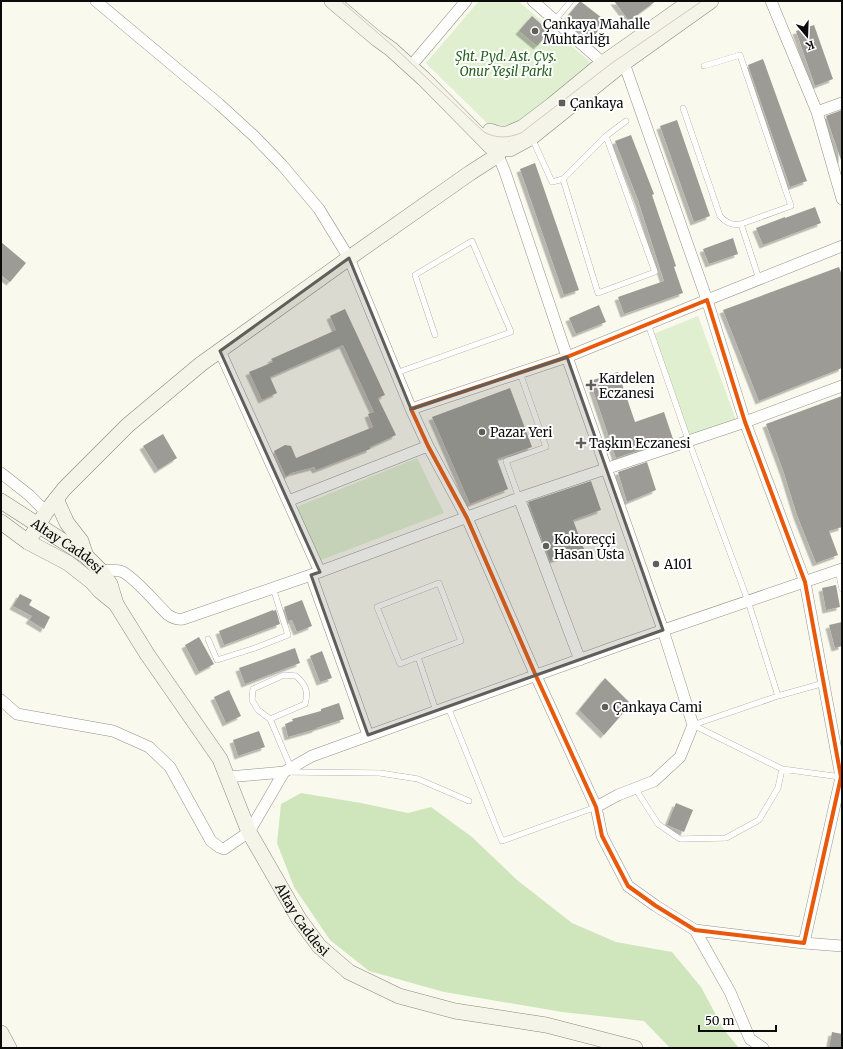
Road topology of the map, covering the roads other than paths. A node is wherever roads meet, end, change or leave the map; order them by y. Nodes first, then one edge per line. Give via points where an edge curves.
1 (96, 1) edge
2 (332, 1) edge
3 (347, 1) edge
4 (466, 1) edge
5 (532, 1) edge
6 (570, 1) edge
7 (691, 1) edge
8 (711, 1) edge
9 (771, 1) edge
10 (555, 20) junction
11 (416, 60) junction
12 (624, 62) junction
13 (603, 63) junction
14 (704, 66) dead end
15 (842, 103) edge
16 (683, 108) dead end
17 (817, 112) junction
18 (626, 122) dead end
19 (606, 136) junction
20 (532, 137) junction
21 (499, 145) junction
22 (563, 179) junction
23 (842, 199) edge
24 (741, 224) junction
25 (842, 246) edge
26 (349, 258) junction
27 (760, 279) junction
28 (707, 300) junction
29 (648, 324) junction
30 (435, 335) dead end
31 (220, 351) junction
32 (567, 357) junction
33 (396, 373) junction
34 (520, 373) junction
35 (842, 386) edge
36 (411, 410) junction
37 (745, 422) junction
38 (689, 442) junction
39 (428, 446) junction
40 (607, 470) junction
41 (1, 473) edge
42 (519, 498) junction
43 (56, 499) junction
44 (1, 501) edge
45 (288, 501) junction
46 (46, 512) junction
47 (467, 518) junction
48 (1, 522) edge
49 (38, 526) junction
50 (28, 542) junction
51 (86, 556) junction
52 (840, 570) edge
53 (101, 571) junction
54 (316, 574) junction
55 (805, 582) junction
56 (274, 588) junction
57 (842, 589) edge
58 (748, 601) junction
59 (116, 604) junction
60 (663, 630) junction
61 (208, 638) dead end
62 (418, 657) junction
63 (580, 660) junction
64 (536, 676) junction
65 (824, 684) junction
66 (778, 696) junction
67 (1, 700) edge
68 (448, 707) junction
69 (1, 710) edge
70 (436, 711) junction
71 (17, 714) junction
72 (270, 719) junction
73 (693, 725) junction
74 (368, 735) junction
75 (782, 769) junction
76 (287, 770) junction
77 (841, 777) edge
78 (228, 778) junction
79 (635, 788) junction
80 (469, 801) dead end
81 (596, 806) junction
82 (249, 832) junction
83 (695, 930) junction
84 (804, 943) junction
85 (842, 946) edge
86 (635, 1048) edge
87 (763, 1048) edge

1 - 26 street via 254,136 319,209
2 - 21 main road via 391,48 491,147
3 - 11 main road
4 - 11 street
5 - 10 street
6 - 10 lane
7 - 13 main road
8 - 12 main road
9 - 17 street
10 - 13 street
11 - 21 main road via 488,130
12 - 13 street
12 - 20 main road
12 - 28 street
13 - 21 main road via 552,106 523,127 507,134
14 - 24 lane via 740,55 791,206
15 - 17 street
16 - 24 lane via 720,216 730,224
17 - 23 street
18 - 19 lane
19 - 22 lane
19 - 22 lane via 655,272 598,293
20 - 21 main road via 510,148
20 - 22 lane via 552,182
21 - 26 main road via 470,173
21 - 32 street via 505,172
24 - 27 lane
25 - 27 street
26 - 31 main road
26 - 33 street
27 - 28 street
28 - 29 street
28 - 37 street
29 - 32 street
29 - 38 lane
30 - 33 lane via 415,275 472,241 511,332
31 - 43 main road via 128,425
31 - 45 street
32 - 34 street
32 - 40 street
33 - 36 street
34 - 36 street
34 - 42 lane via 546,447 506,461
35 - 37 street
36 - 39 street
37 - 38 street
37 - 55 street
38 - 40 street
38 - 58 lane
39 - 45 street
39 - 47 street
40 - 42 street
40 - 60 street
41 - 46 street
42 - 47 street
42 - 63 street
43 - 46 main road
43 - 51 main road via 67,523 81,541
44 - 49 main road, Altay Caddesi
45 - 54 street
46 - 49 main road
47 - 54 street
47 - 64 street
48 - 50 main road, Altay Caddesi
49 - 50 main road
49 - 51 main road, Altay Caddesi
50 - 59 main road, Altay Caddesi via 68,563
51 - 53 main road, Altay Caddesi
52 - 55 street
52 - 57 lane
53 - 56 street via 114,570 131,577 166,614 178,620
53 - 59 main road, Altay Caddesi via 110,584
54 - 56 street
54 - 74 street
55 - 58 street
55 - 65 street
56 - 61 lane via 288,635 217,660
58 - 60 street
58 - 66 lane
59 - 78 main road, Altay Caddesi via 147,654 220,759
60 - 63 street
60 - 73 street
62 - 62 lane via 461,641 439,583 377,607 400,664
62 - 70 lane
63 - 64 street
64 - 68 street
64 - 81 street
65 - 66 lane
65 - 77 street
66 - 73 lane
67 - 71 street
68 - 70 street
68 - 81 lane via 502,841
69 - 71 street
70 - 74 street
71 - 82 street via 113,731 149,747 170,767 211,841 224,849
72 - 72 lane via 305,704 307,697 304,684 296,676 284,675 253,689 252,700
72 - 76 lane
73 - 75 lane
73 - 79 street via 680,757 654,781
74 - 76 street via 312,756
75 - 77 lane
75 - 79 lane via 778,788 759,820 726,838 680,839 658,824
76 - 78 street
76 - 80 lane via 380,773 418,779
76 - 82 street
77 - 84 street
78 - 82 main road, Altay Caddesi
79 - 81 street
81 - 83 street via 602,836 628,886
82 - 86 main road, Altay Caddesi via 299,919 319,946 349,972 399,996 455,1011 546,1025
83 - 84 street
83 - 87 street via 730,992 750,1039
84 - 85 street

